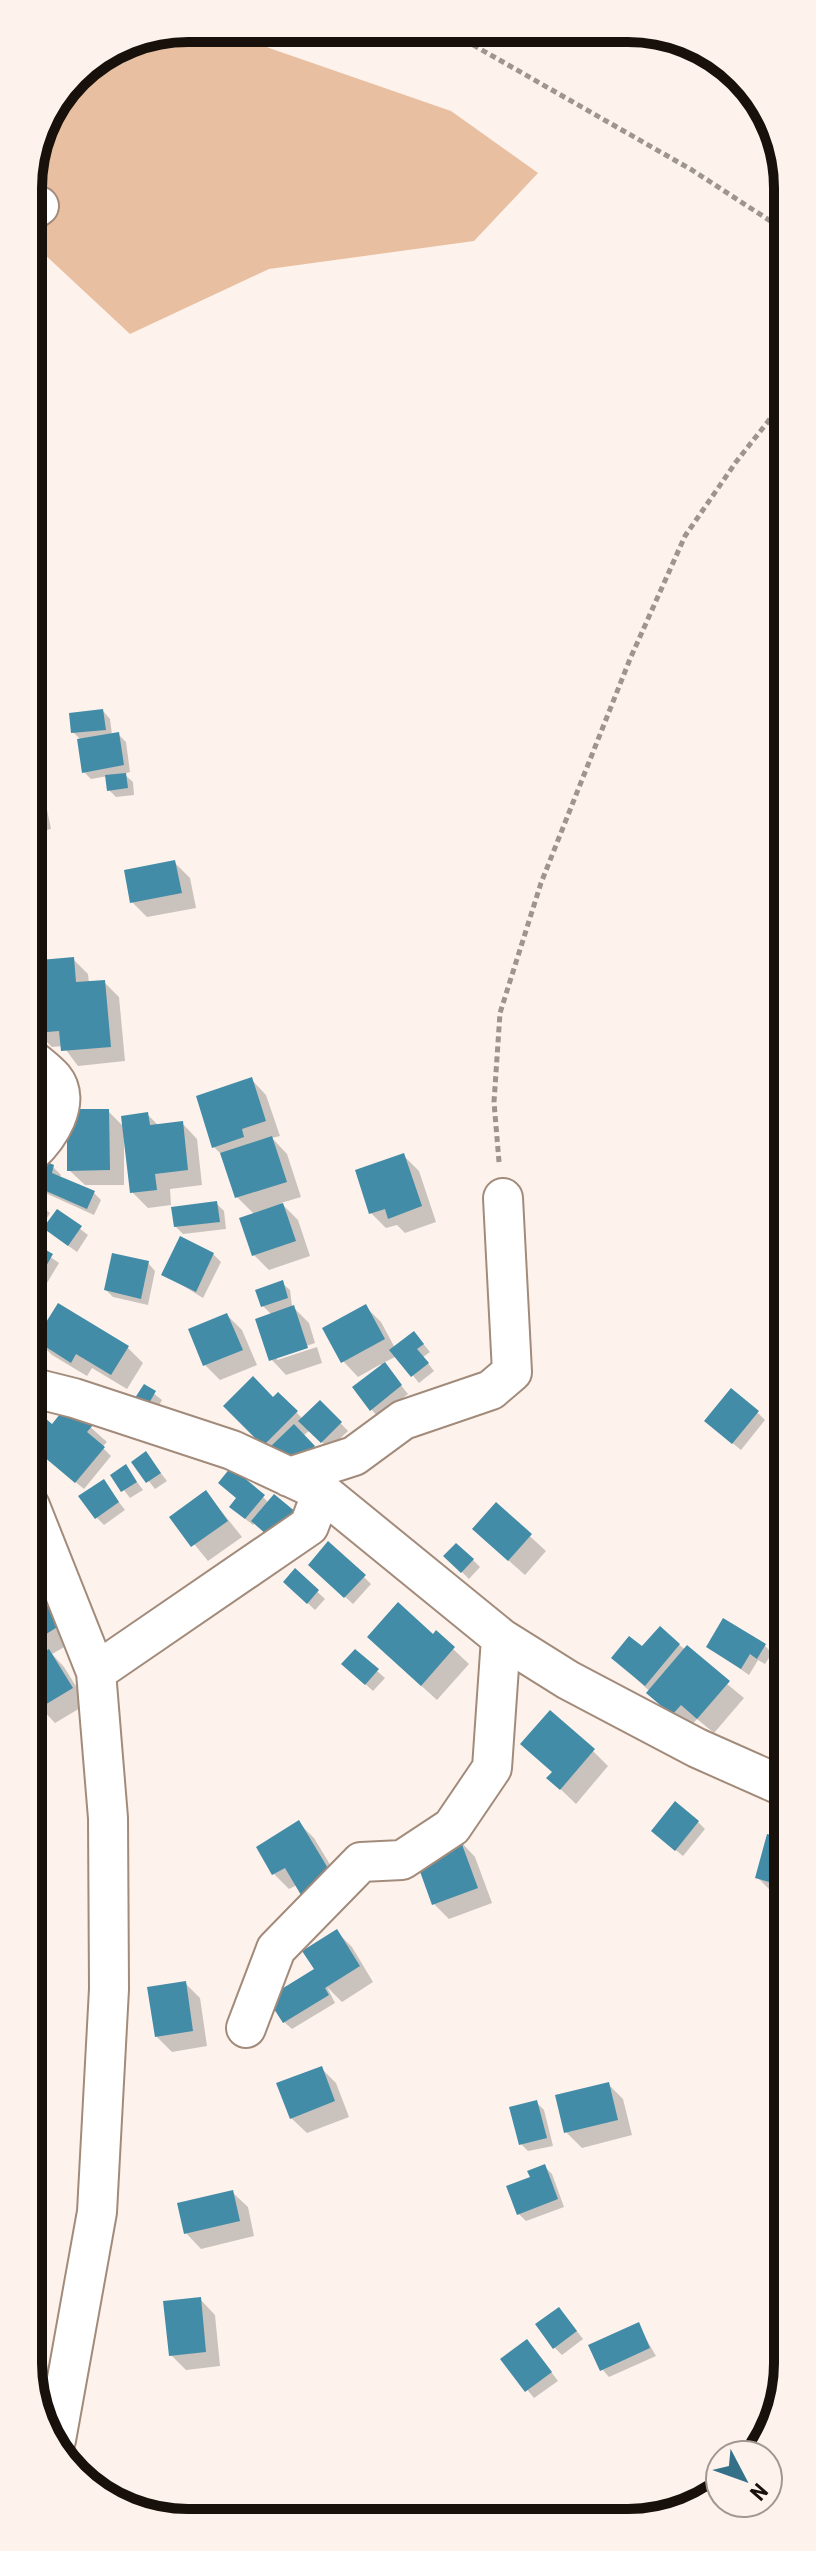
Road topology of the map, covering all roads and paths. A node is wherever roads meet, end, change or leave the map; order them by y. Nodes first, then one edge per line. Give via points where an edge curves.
1 (468, 42) edge
2 (774, 223) edge
3 (774, 414) edge
4 (42, 1068) edge
5 (42, 1141) edge
6 (503, 1198) joint
7 (42, 1390) edge
8 (306, 1485) junction
9 (42, 1536) edge
10 (501, 1638) junction
11 (96, 1672) junction
12 (774, 1782) edge
13 (246, 2028) dead end
14 (58, 2429) edge

1 - 2 path via 692,170
3 - 6 path via 685,536 541,883 500,1013 494,1102
4 - 5 street via 55,1080 62,1099
6 - 8 street via 512,1372 491,1390 403,1420
7 - 8 street via 232,1450
8 - 10 street
8 - 11 street via 309,1526
9 - 11 street
10 - 12 street via 568,1680
10 - 13 street via 492,1768 452,1827 402,1860 361,1862 276,1949
11 - 14 street via 108,1818 106,2053 97,2212

